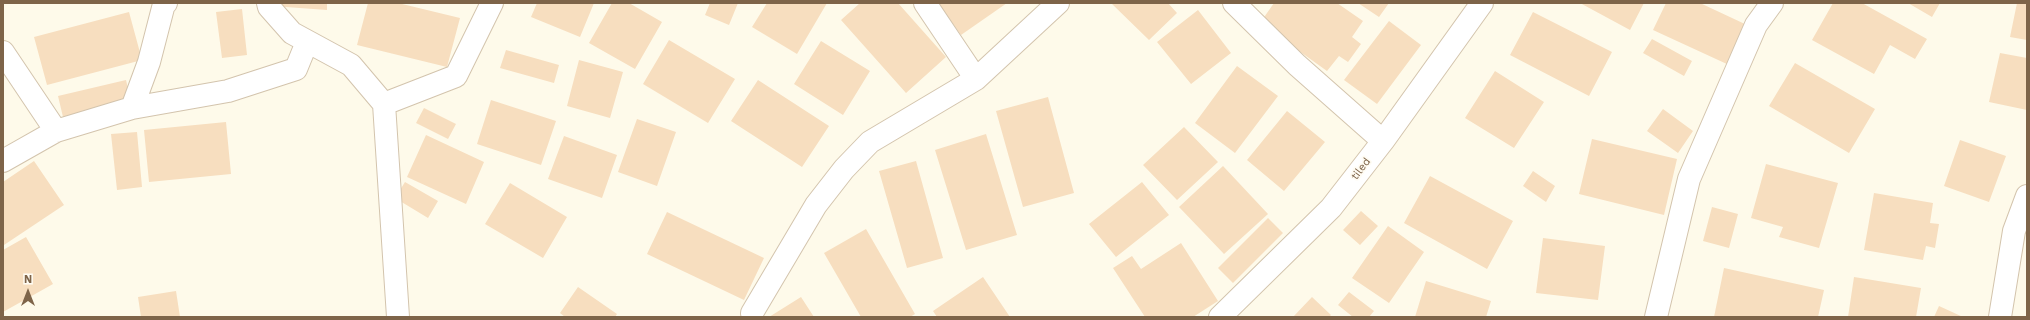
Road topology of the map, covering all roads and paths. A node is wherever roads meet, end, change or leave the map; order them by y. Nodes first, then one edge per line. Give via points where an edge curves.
1 (166, 3) edge
2 (268, 3) edge
3 (492, 3) edge
4 (925, 3) edge
5 (1058, 3) edge
6 (1234, 3) edge
7 (1482, 3) edge
8 (1772, 3) edge
9 (307, 42) junction
10 (3, 52) edge
11 (976, 79) junction
12 (384, 104) junction
13 (132, 108) junction
14 (56, 131) junction
15 (1383, 141) junction
16 (3, 161) edge
17 (2027, 196) edge
18 (752, 313) dead end
19 (398, 317) edge
20 (1220, 317) edge
21 (1656, 317) edge
22 (2000, 317) edge

1 - 13 street via 149,62
2 - 9 street via 292,33
3 - 12 street via 456,76
4 - 11 street
5 - 11 street
6 - 15 street via 1297,65
7 - 15 street, tiled
8 - 21 street via 1756,25 1689,179
9 - 12 street via 351,65
9 - 13 street via 296,69 228,91
10 - 14 street
11 - 18 street via 870,142 844,169 816,205
12 - 19 street
13 - 14 street
14 - 16 street
15 - 20 street, tiled via 1332,208
17 - 22 street via 2014,231

